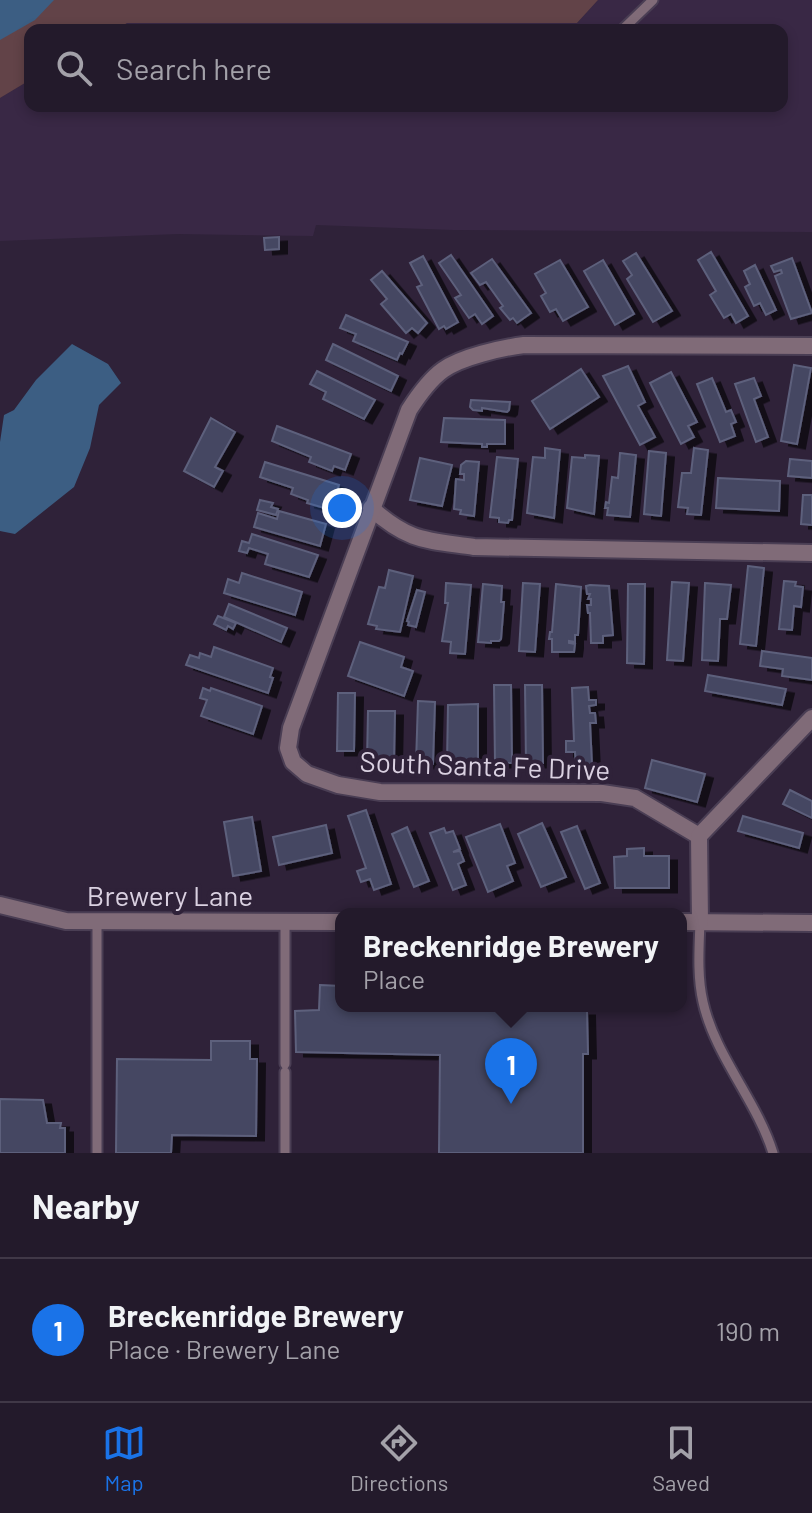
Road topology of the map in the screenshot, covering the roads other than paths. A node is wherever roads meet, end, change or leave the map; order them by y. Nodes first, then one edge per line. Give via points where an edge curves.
1 (653, 0) edge
2 (628, 24) edge
3 (812, 346) edge
4 (371, 508) junction
5 (812, 553) edge
6 (812, 718) edge
7 (699, 836) junction
8 (0, 905) edge
9 (97, 921) junction
10 (285, 922) junction
11 (335, 922) edge
12 (687, 922) edge
13 (700, 922) junction
14 (812, 923) edge
15 (97, 1153) edge
16 (285, 1153) edge
17 (773, 1153) edge

1 - 2 lane
3 - 4 street, South Santa Fe Drive via 524,345 457,363 442,370 409,410
4 - 5 street via 394,529 474,547
4 - 7 street, South Santa Fe Drive via 291,728 288,748 293,762 307,774 338,785 380,792 602,793 635,798
6 - 7 street
7 - 13 street
8 - 9 street, Brewery Lane via 66,921
9 - 10 street, Brewery Lane
9 - 15 lane
10 - 11 street, Brewery Lane
10 - 16 lane
12 - 13 street
13 - 14 street
13 - 17 lane via 704,1005

